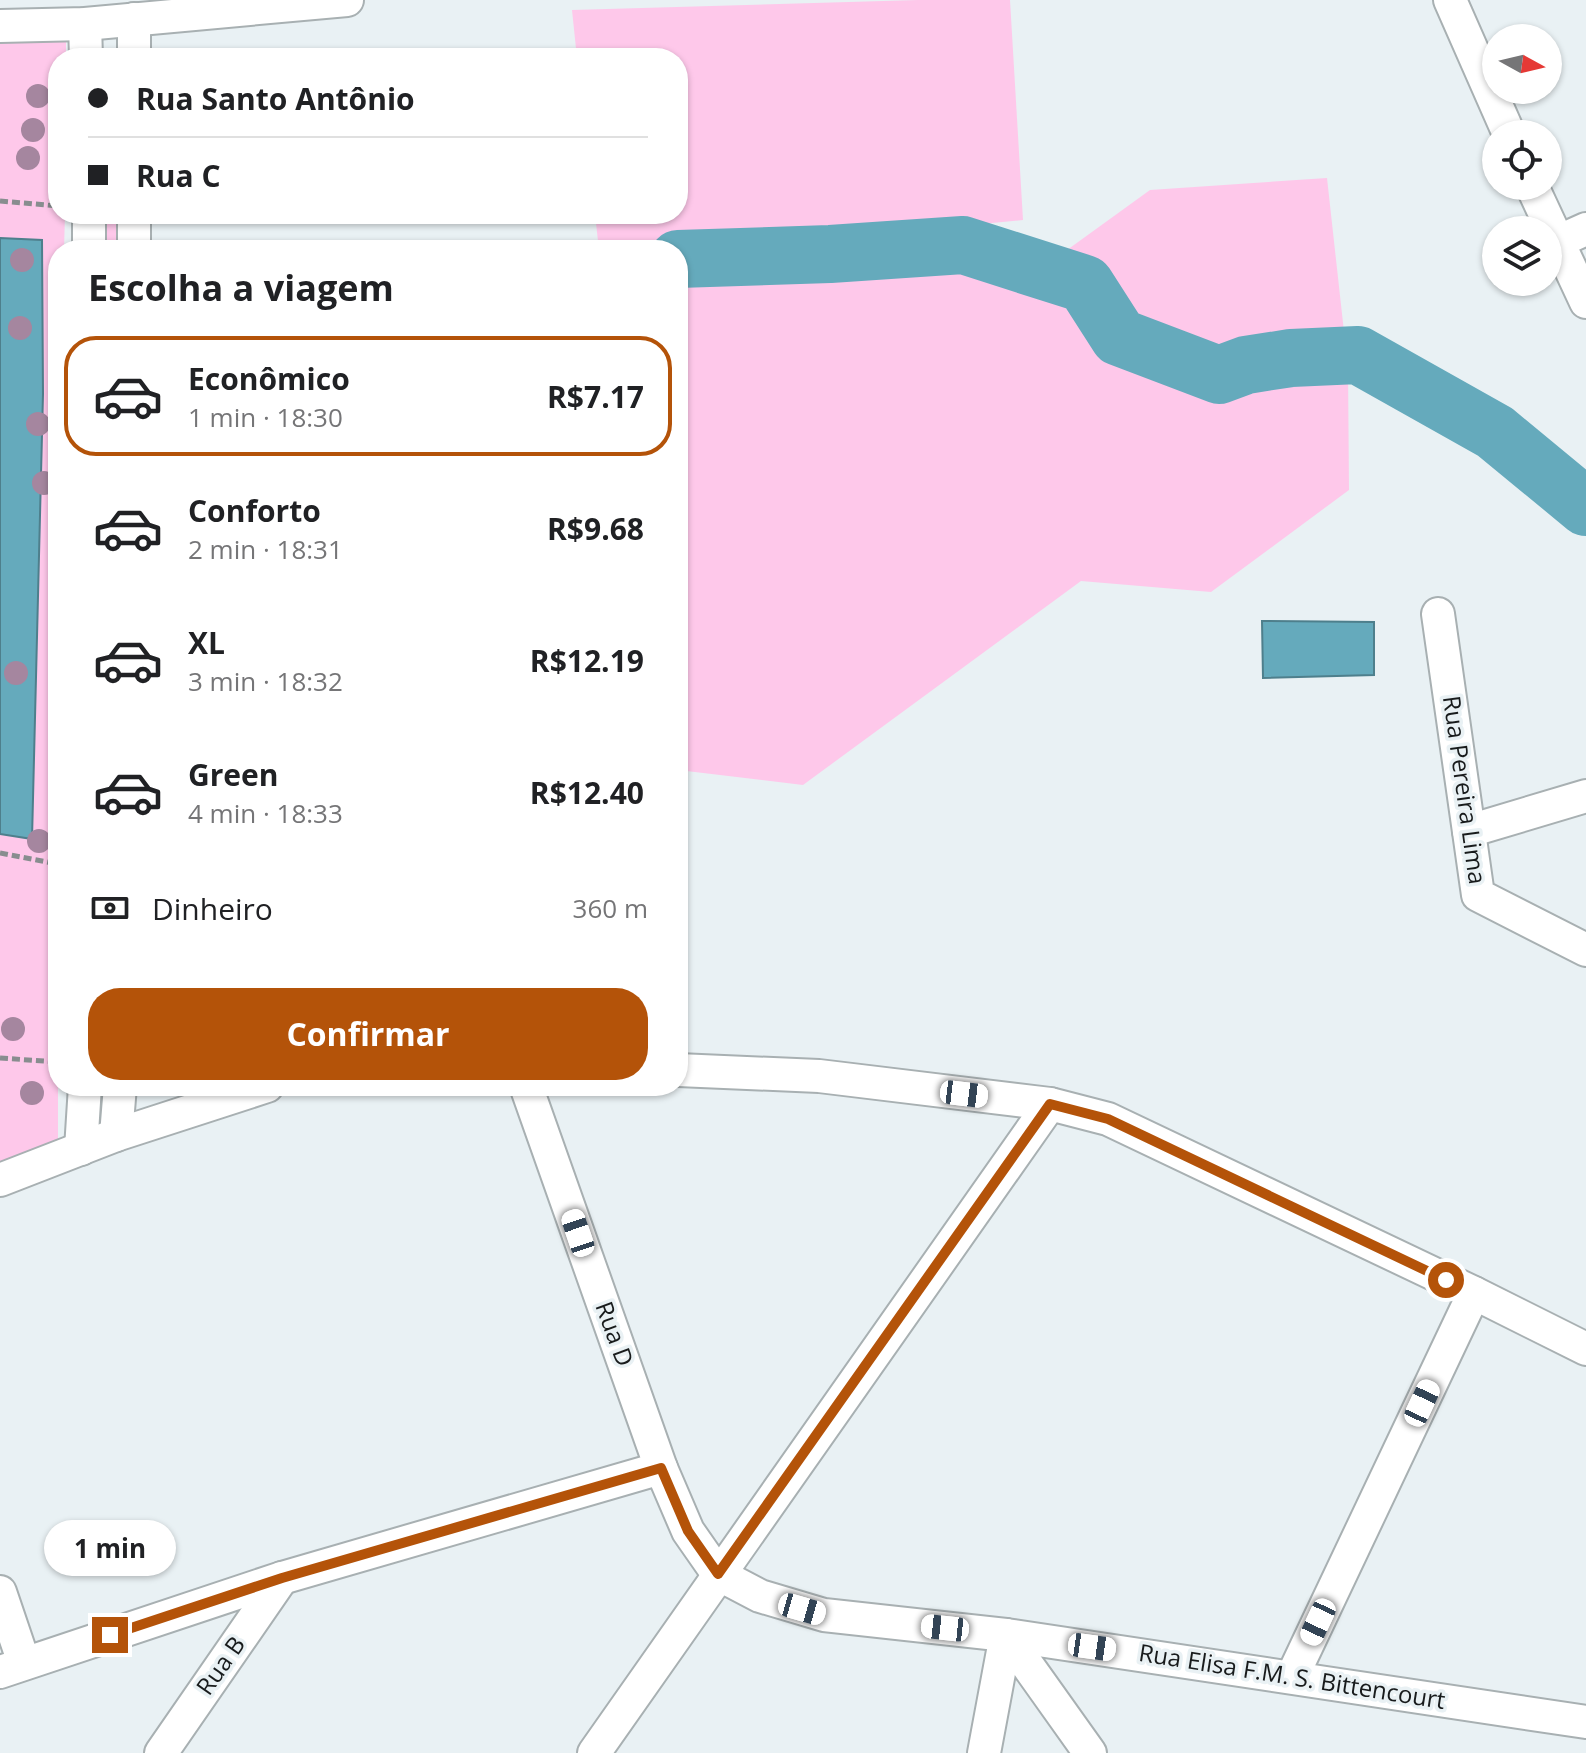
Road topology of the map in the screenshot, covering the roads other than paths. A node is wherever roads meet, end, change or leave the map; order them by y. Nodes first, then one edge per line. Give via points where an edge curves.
1 (347, 0) edge
2 (1450, 0) edge
3 (134, 19) junction
4 (85, 24) junction
5 (0, 26) edge
6 (86, 48) edge
7 (134, 48) edge
8 (1503, 120) edge
9 (1586, 229) edge
10 (1562, 240) edge
11 (1562, 252) edge
12 (1586, 302) edge
13 (1438, 614) dead end
14 (1586, 796) edge
15 (1469, 831) junction
16 (1586, 950) edge
17 (688, 1070) edge
18 (84, 1096) edge
19 (119, 1096) edge
20 (236, 1096) edge
21 (530, 1096) edge
22 (1050, 1104) junction
23 (116, 1135) junction
24 (81, 1149) junction
25 (0, 1180) edge
26 (1474, 1293) junction
27 (1586, 1349) edge
28 (661, 1468) junction
29 (718, 1574) junction
30 (282, 1578) junction
31 (0, 1592) edge
32 (1006, 1635) junction
33 (12, 1667) edge
34 (1292, 1677) junction
35 (1586, 1722) edge
36 (161, 1753) edge
37 (594, 1753) edge
38 (984, 1753) edge
39 (1090, 1753) edge

1 - 3 street
2 - 8 street
3 - 4 street
3 - 7 street
4 - 5 street
4 - 6 street
9 - 10 street
11 - 12 street
13 - 15 street, Rua Pereira Lima
14 - 15 street
15 - 16 street, Rua Pereira Lima via 1478,895
17 - 22 street via 819,1076
18 - 24 street
19 - 23 street
20 - 23 street
21 - 28 street, Rua D
22 - 26 street via 1108,1119
22 - 29 street
23 - 24 street
24 - 25 street
26 - 27 street
26 - 34 street
28 - 29 street, Rua D via 688,1531
28 - 30 street
29 - 32 street, Rua Elisa F.M. S. Bittencourt via 760,1596 824,1615
29 - 37 street
30 - 33 street
30 - 36 street, Rua B
31 - 33 street
32 - 34 street, Rua Elisa F.M. S. Bittencourt
32 - 38 street
32 - 39 street
34 - 35 street, Rua Elisa F.M. S. Bittencourt

